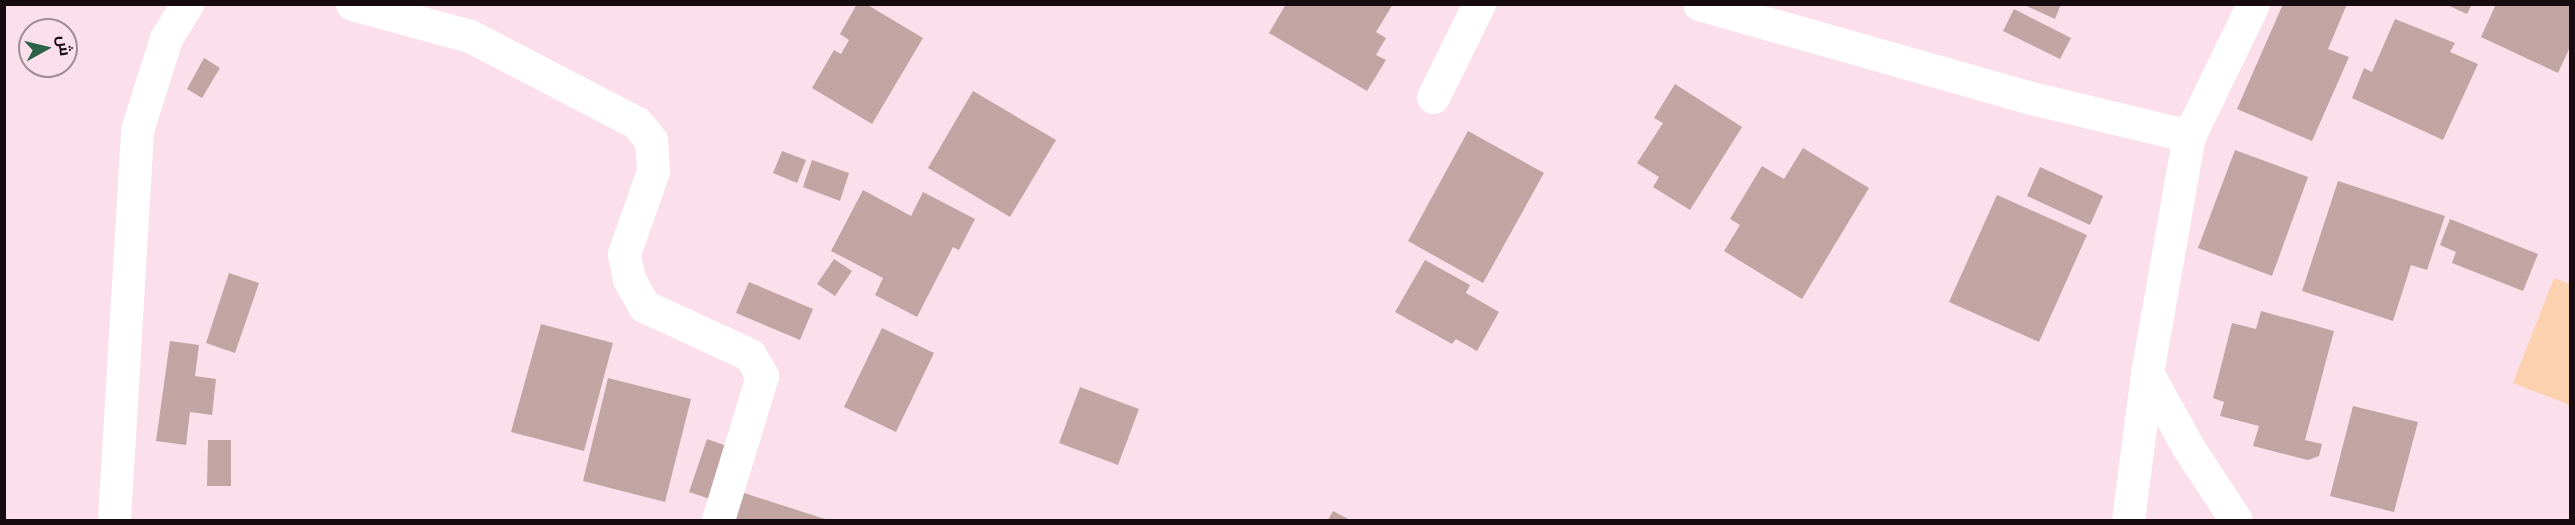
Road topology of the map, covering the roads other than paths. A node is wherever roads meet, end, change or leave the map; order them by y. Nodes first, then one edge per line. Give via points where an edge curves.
1 (187, 4) edge
2 (352, 4) edge
3 (1479, 4) edge
4 (1699, 4) edge
5 (2253, 4) edge
6 (1433, 97) dead end
7 (2189, 136) junction
8 (2147, 373) junction
9 (114, 520) edge
10 (718, 520) edge
11 (2128, 520) edge
12 (2236, 520) edge

1 - 9 street via 166,38 137,130
2 - 10 street via 470,36 637,123 651,140 653,171 624,254 629,279 644,306 750,356 762,375
3 - 6 street
4 - 7 street via 2027,97
5 - 7 street
7 - 8 street
8 - 11 street
8 - 12 street via 2194,457

